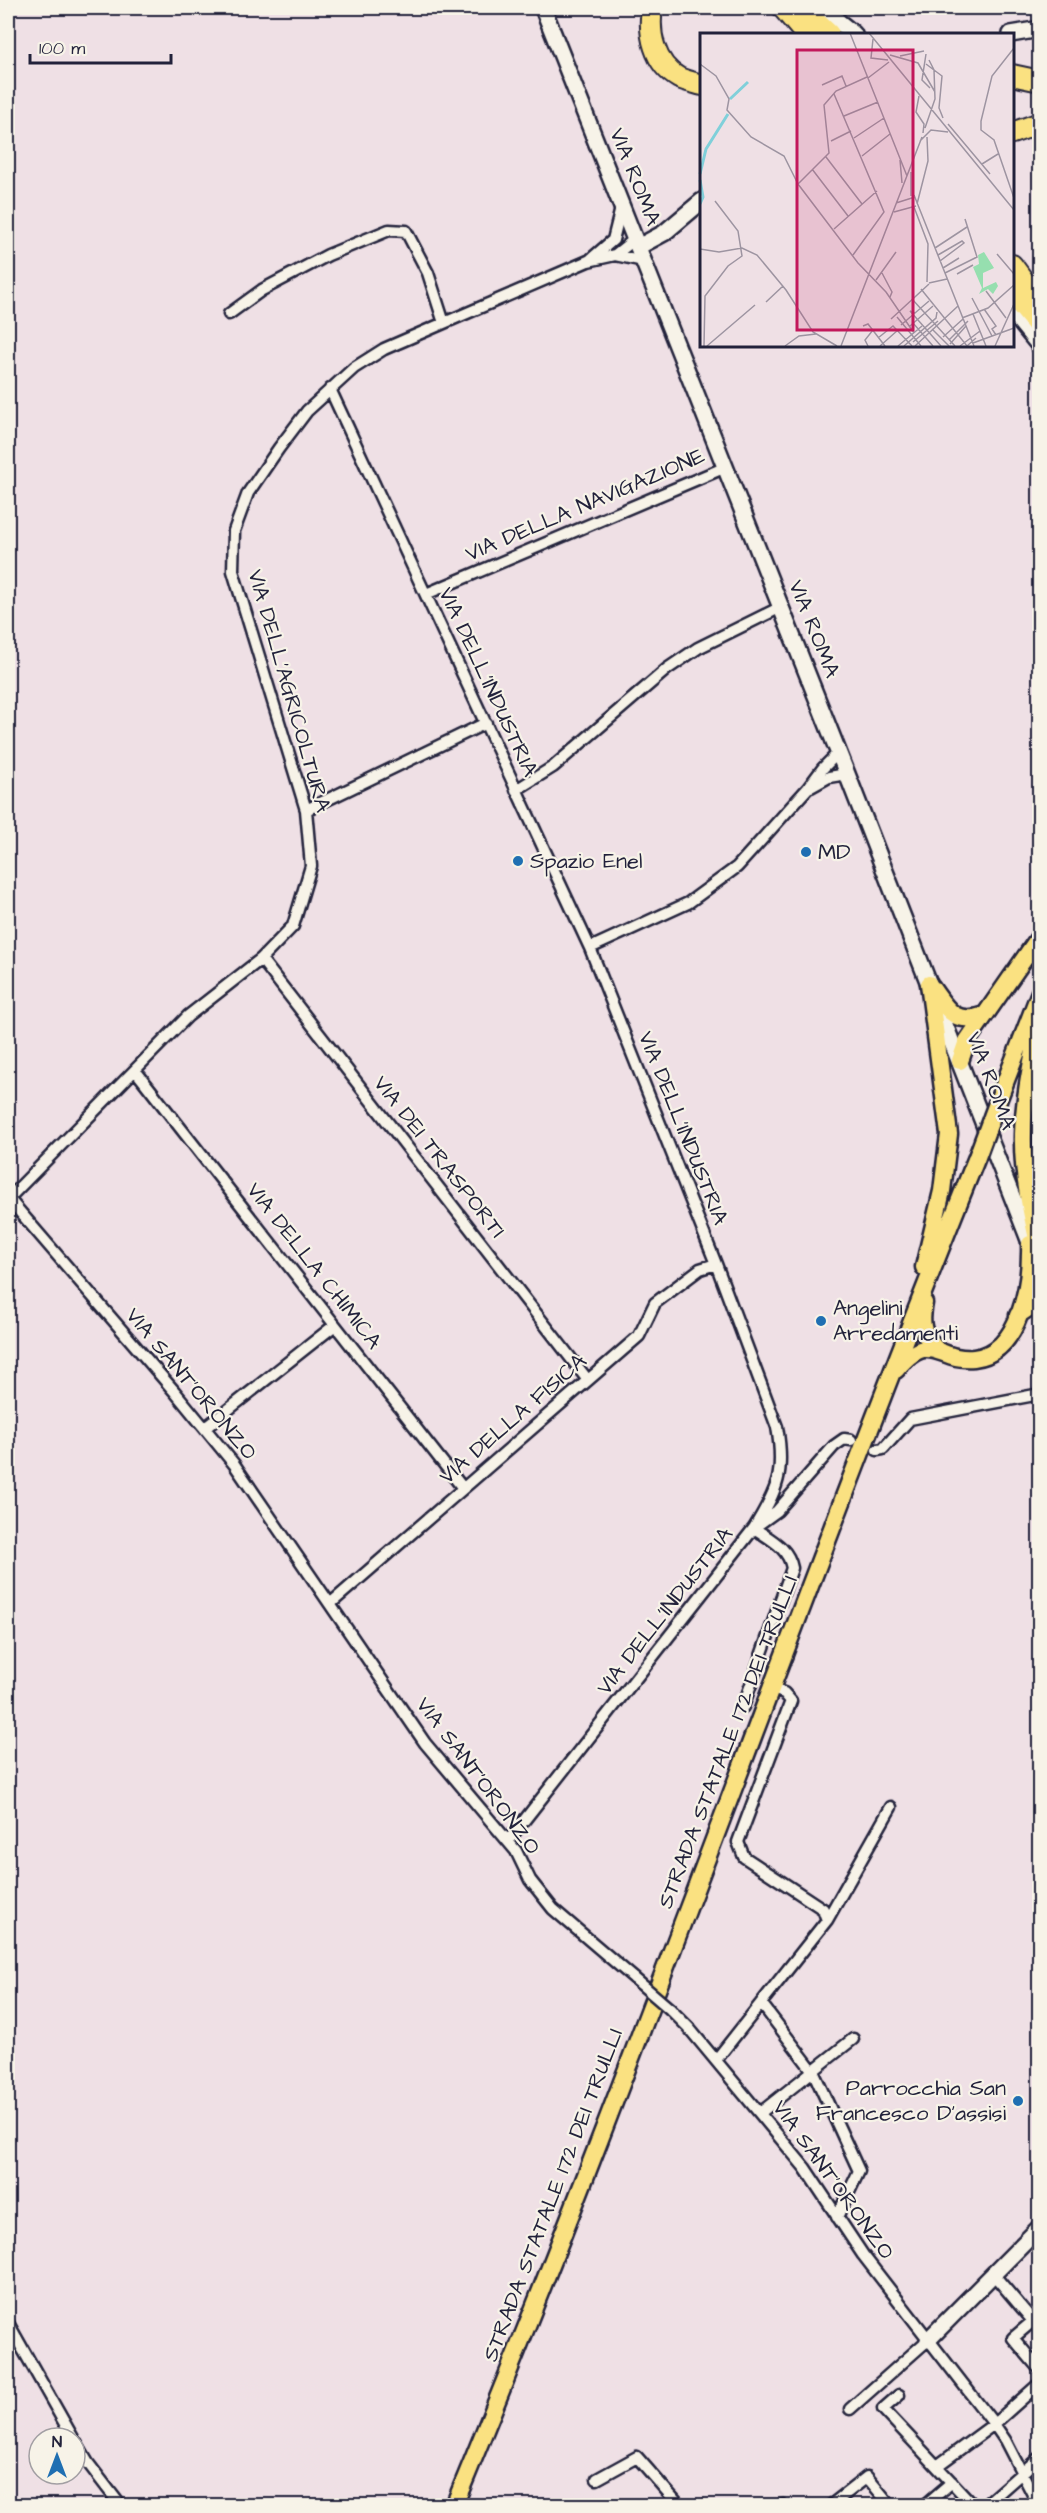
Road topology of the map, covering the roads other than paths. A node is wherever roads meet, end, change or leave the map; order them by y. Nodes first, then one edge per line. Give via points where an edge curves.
1 (543, 8) edge
2 (652, 8) edge
3 (783, 8) edge
4 (800, 8) edge
5 (826, 8) edge
6 (1040, 29) edge
7 (804, 33) edge
8 (818, 33) edge
9 (828, 33) edge
10 (854, 33) edge
11 (1014, 33) edge
12 (1014, 75) edge
13 (1040, 81) edge
14 (700, 84) edge
15 (1040, 123) edge
16 (1014, 132) edge
17 (700, 203) edge
18 (621, 205) junction
19 (613, 240) junction
20 (639, 249) junction
21 (615, 255) junction
22 (588, 261) junction
23 (1014, 268) edge
24 (1014, 282) edge
25 (1014, 296) edge
26 (1040, 303) edge
27 (230, 314) dead end
28 (1040, 314) edge
29 (1014, 318) edge
30 (444, 323) junction
31 (1040, 328) edge
32 (1038, 348) edge
33 (330, 388) junction
34 (726, 467) junction
35 (426, 594) junction
36 (781, 607) junction
37 (486, 723) junction
38 (838, 753) junction
39 (847, 774) junction
40 (808, 788) junction
41 (516, 790) junction
42 (306, 810) junction
43 (1040, 936) edge
44 (590, 948) junction
45 (261, 959) junction
46 (929, 984) junction
47 (1040, 992) edge
48 (984, 1015) junction
49 (1040, 1020) edge
50 (960, 1061) junction
51 (135, 1070) junction
52 (8, 1199) edge
53 (1035, 1248) edge
54 (716, 1264) junction
55 (1040, 1268) edge
56 (927, 1281) junction
57 (1032, 1307) edge
58 (335, 1325) junction
59 (905, 1338) junction
60 (936, 1349) junction
61 (889, 1378) junction
62 (587, 1379) junction
63 (1040, 1394) edge
64 (205, 1428) junction
65 (851, 1440) dead end
66 (877, 1450) dead end
67 (780, 1478) junction
68 (462, 1487) junction
69 (796, 1489) junction
70 (754, 1528) junction
71 (330, 1604) junction
72 (772, 1689) junction
73 (743, 1707) dead end
74 (891, 1807) dead end
75 (508, 1841) junction
76 (827, 1920) junction
77 (761, 2004) junction
78 (853, 2039) dead end
79 (716, 2060) junction
80 (813, 2071) junction
81 (760, 2113) junction
82 (837, 2217) junction
83 (1038, 2232) edge
84 (994, 2275) junction
85 (8, 2323) edge
86 (1036, 2325) edge
87 (928, 2340) junction
88 (1040, 2370) edge
89 (1040, 2383) edge
90 (899, 2395) dead end
91 (850, 2409) dead end
92 (994, 2424) junction
93 (67, 2426) edge
94 (1040, 2457) edge
95 (87, 2461) edge
96 (937, 2466) junction
97 (1021, 2474) junction
98 (597, 2479) dead end
99 (952, 2482) junction
100 (1038, 2504) edge
101 (121, 2505) edge
102 (454, 2505) edge
103 (680, 2505) edge
104 (830, 2505) edge
105 (891, 2505) edge
106 (924, 2505) edge
107 (974, 2505) edge
108 (984, 2505) edge

1 - 18 street, VIA ROMA
2 - 14 highway via 653,42 663,65 679,78
3 - 7 highway
4 - 8 highway
4 - 9 highway
5 - 10 street
6 - 11 street
12 - 13 highway
15 - 16 highway
17 - 20 street
18 - 19 street
18 - 20 street, VIA ROMA
19 - 20 street via 622,237
19 - 22 street, VIA DELL'AGRICOLTURA
20 - 21 street, VIA DELL'AGRICOLTURA
20 - 21 street, VIA DELL'AGRICOLTURA
20 - 34 street, VIA ROMA
21 - 22 street, VIA DELL'AGRICOLTURA
22 - 30 street, VIA DELL'AGRICOLTURA
23 - 26 highway
24 - 28 highway
25 - 31 highway
27 - 30 street via 262,290 328,255 389,230 406,231 428,273
29 - 32 street
30 - 33 street, VIA DELL'AGRICOLTURA via 384,349
33 - 35 street, VIA DELL'INDUSTRIA
33 - 42 street, VIA DELL'AGRICOLTURA via 279,448 248,493 234,531 233,571
34 - 35 street, VIA DELLA NAVIGAZIONE
34 - 36 street, VIA ROMA
35 - 37 street, VIA DELL'INDUSTRIA
36 - 38 street, VIA ROMA
36 - 41 street via 698,648 667,669 553,767
37 - 41 street, VIA DELL'INDUSTRIA
37 - 42 street
38 - 39 street, VIA ROMA
38 - 40 street
39 - 40 street via 829,777
39 - 46 street, VIA ROMA
40 - 44 street via 737,867 688,903
41 - 44 street, VIA DELL'INDUSTRIA
42 - 45 street, VIA DELL'AGRICOLTURA via 311,866 293,926
43 - 48 main road
44 - 54 street, VIA DELL'INDUSTRIA
45 - 51 street, VIA DELL'AGRICOLTURA via 188,1016
45 - 62 street, VIA DEI TRASPORTI
46 - 48 main road via 950,1013 972,1020
46 - 50 street, VIA ROMA
46 - 59 main road via 949,1134 942,1191
47 - 56 main road, STRADA STATALE 172 DEI TRULLI, bridge
48 - 50 main road via 967,1041
49 - 53 main road via 1026,1092 1023,1135
50 - 53 street, VIA ROMA
51 - 52 street, VIA DELL'AGRICOLTURA
51 - 58 street, VIA DELLA CHIMICA
52 - 64 street, VIA SANT'ORONZO
53 - 55 street, VIA ROMA
53 - 57 main road via 1030,1269
54 - 62 street, VIA DELLA FISICA via 700,1269 655,1303 639,1336
54 - 67 street, VIA DELL'INDUSTRIA via 777,1426
56 - 59 main road, STRADA STATALE 172 DEI TRULLI
56 - 60 main road via 921,1322 926,1338
57 - 60 main road via 1003,1345 990,1354 973,1359
58 - 64 street
58 - 68 street, VIA DELLA CHIMICA
59 - 61 main road, STRADA STATALE 172 DEI TRULLI
60 - 61 main road via 908,1355
61 - 72 main road, STRADA STATALE 172 DEI TRULLI
62 - 68 street, VIA DELLA FISICA
63 - 66 street via 910,1419 883,1449
64 - 71 street, VIA SANT'ORONZO
65 - 69 street via 844,1439 834,1446
67 - 69 street
67 - 70 street, VIA DELL'INDUSTRIA
68 - 71 street, VIA DELLA FISICA
69 - 70 street via 777,1511
70 - 73 street via 784,1548 792,1568
70 - 75 street, VIA DELL'INDUSTRIA
71 - 75 street, VIA SANT'ORONZO via 425,1743
72 - 76 street via 784,1693 791,1701 738,1842 739,1850 823,1909
72 - 102 main road, STRADA STATALE 172 DEI TRULLI
74 - 76 street
75 - 79 street, VIA SANT'ORONZO, bridge via 530,1880 554,1909 670,2009
76 - 77 street
77 - 79 street
77 - 80 street
78 - 80 street
79 - 81 street, VIA SANT'ORONZO
80 - 81 street
80 - 82 street via 859,2171
81 - 82 street, VIA SANT'ORONZO via 805,2168
82 - 87 street, VIA SANT'ORONZO
83 - 84 street
84 - 86 street
84 - 87 street
85 - 93 street
86 - 88 street via 1013,2338
87 - 91 street
87 - 92 street, VIA SANT'ORONZO
89 - 92 street
90 - 96 street via 884,2409
92 - 96 street
92 - 97 street, VIA SANT'ORONZO
94 - 97 street
95 - 101 street
96 - 99 street
97 - 100 street, VIA SANT'ORONZO
97 - 108 street
98 - 103 street via 637,2457
99 - 106 street
99 - 107 street
104 - 105 street via 867,2477

